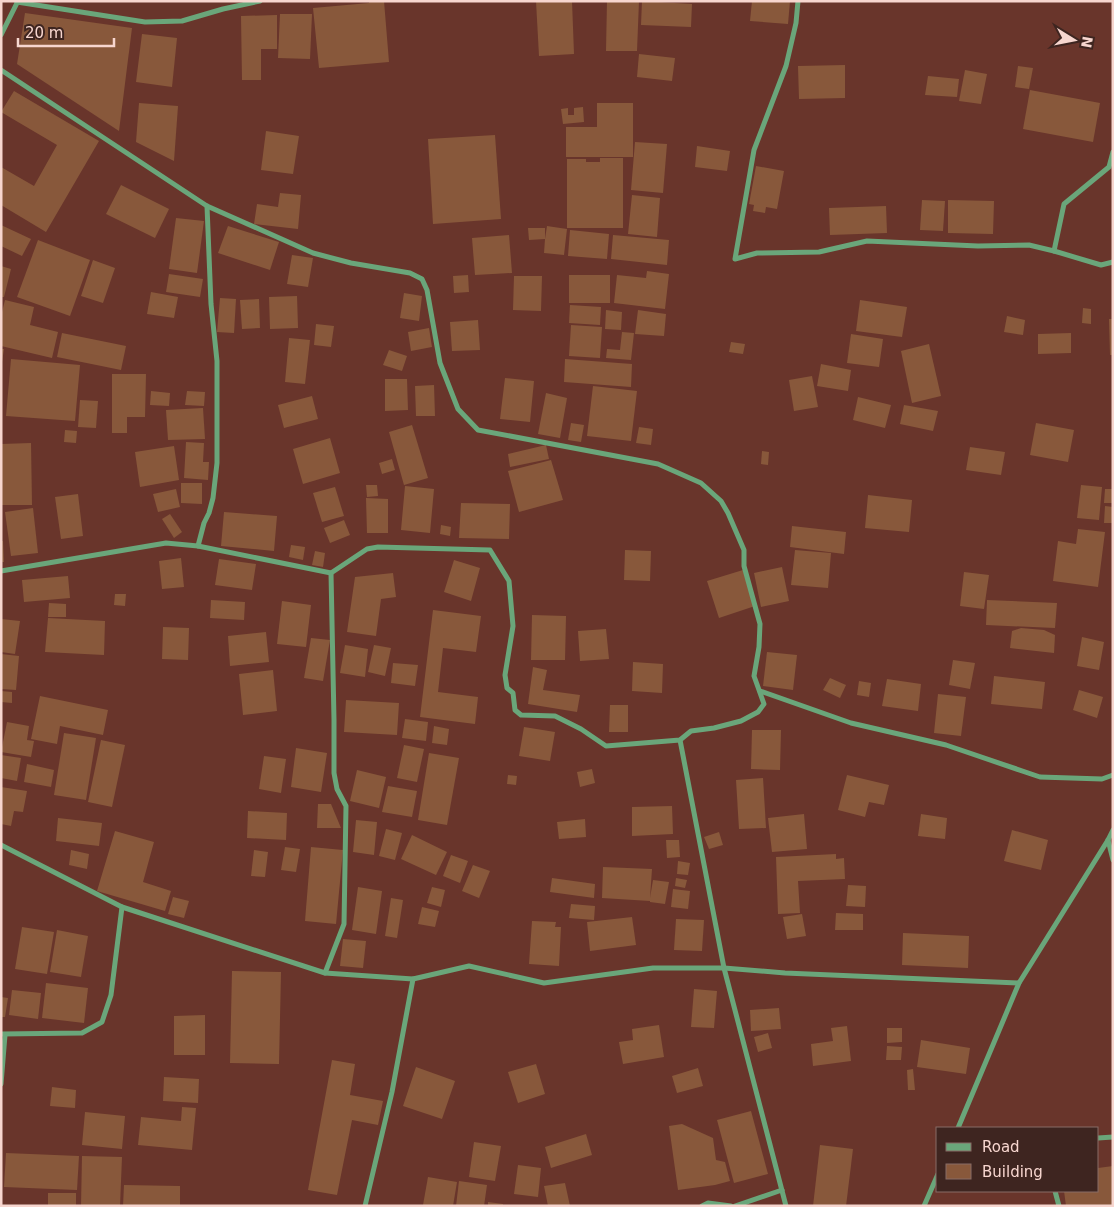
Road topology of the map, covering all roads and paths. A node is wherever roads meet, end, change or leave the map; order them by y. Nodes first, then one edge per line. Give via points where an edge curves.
1 (260, 1) edge
2 (798, 1) edge
3 (18, 2) edge
4 (1, 35) edge
5 (1, 70) edge
6 (1113, 152) edge
7 (207, 206) junction
8 (1054, 251) junction
9 (1113, 262) edge
10 (198, 546) junction
11 (1, 571) edge
12 (331, 573) junction
13 (760, 691) junction
14 (680, 740) junction
15 (1113, 775) edge
16 (1113, 830) edge
17 (1108, 840) junction
18 (1, 845) edge
19 (1113, 860) edge
20 (122, 907) junction
21 (724, 968) junction
22 (325, 973) junction
23 (414, 979) junction
24 (1019, 983) junction
25 (3, 1035) edge
26 (1, 1084) edge
27 (958, 1127) edge
28 (1113, 1137) edge
29 (1099, 1138) edge
30 (936, 1179) edge
31 (782, 1190) junction
32 (1054, 1192) edge
33 (366, 1206) edge
34 (702, 1206) edge
35 (731, 1206) edge
36 (735, 1206) edge
37 (786, 1206) edge
38 (924, 1206) edge
39 (1059, 1206) edge

1 - 3 street via 182,21 145,22
2 - 8 street via 786,66 754,150 735,260 758,253 819,252 867,242 1029,245
3 - 4 street
5 - 7 street
6 - 8 street via 1109,167 1064,204
7 - 10 street via 210,304 217,361 217,463 213,498
7 - 13 street via 314,253 410,273 422,280 427,290 440,363 458,409 478,430 658,464 701,483 721,501 744,550 744,566 760,624 754,676
8 - 9 street via 1101,265
10 - 11 street via 166,543
10 - 12 street
12 - 14 street via 367,549 378,546 490,550 509,581 513,626 505,676 507,688 513,693 515,710 521,715 555,716 606,746
12 - 22 street via 334,773 337,789 346,806 346,826 344,924
13 - 14 street via 764,704 758,712 741,721 691,731
13 - 15 street via 851,723 946,745 1040,777 1102,779
14 - 21 street
16 - 17 street
17 - 19 street
17 - 24 street
18 - 20 street
20 - 22 street
20 - 25 street via 111,995 102,1022 82,1033
21 - 23 street via 653,968 544,983 469,966
21 - 24 street
21 - 31 street
22 - 23 street
23 - 33 street
24 - 27 street
25 - 26 street
28 - 29 street
30 - 38 street
31 - 36 street
31 - 37 street
32 - 39 street
34 - 35 street via 708,1203

